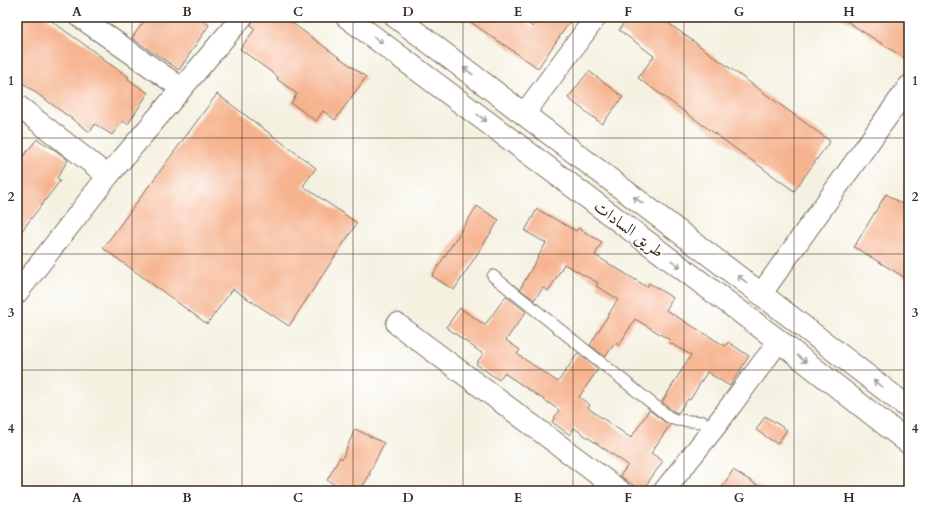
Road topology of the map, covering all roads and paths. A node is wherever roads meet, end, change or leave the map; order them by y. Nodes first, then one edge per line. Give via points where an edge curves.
1 (80, 17) edge
2 (242, 17) edge
3 (347, 17) edge
4 (396, 17) edge
5 (596, 17) edge
6 (909, 86) edge
7 (181, 88) junction
8 (17, 105) edge
9 (524, 114) junction
10 (108, 176) junction
11 (493, 276) dead end
12 (17, 293) edge
13 (761, 294) junction
14 (397, 324) dead end
15 (779, 341) junction
16 (909, 408) edge
17 (714, 428) junction
18 (909, 443) edge
19 (620, 491) edge
20 (664, 491) edge

1 - 7 street
2 - 7 street
3 -> 15 main road, طريق السادات
9 -> 4 main road, طريق السادات
5 - 9 street
6 - 13 street
7 - 10 street
8 - 10 street
13 -> 9 main road, طريق السادات
10 - 12 street
11 - 17 lane via 669,417 703,422
16 -> 13 main road, طريق السادات
14 - 19 street
15 - 17 street
15 -> 18 main road, طريق السادات
17 - 20 street

